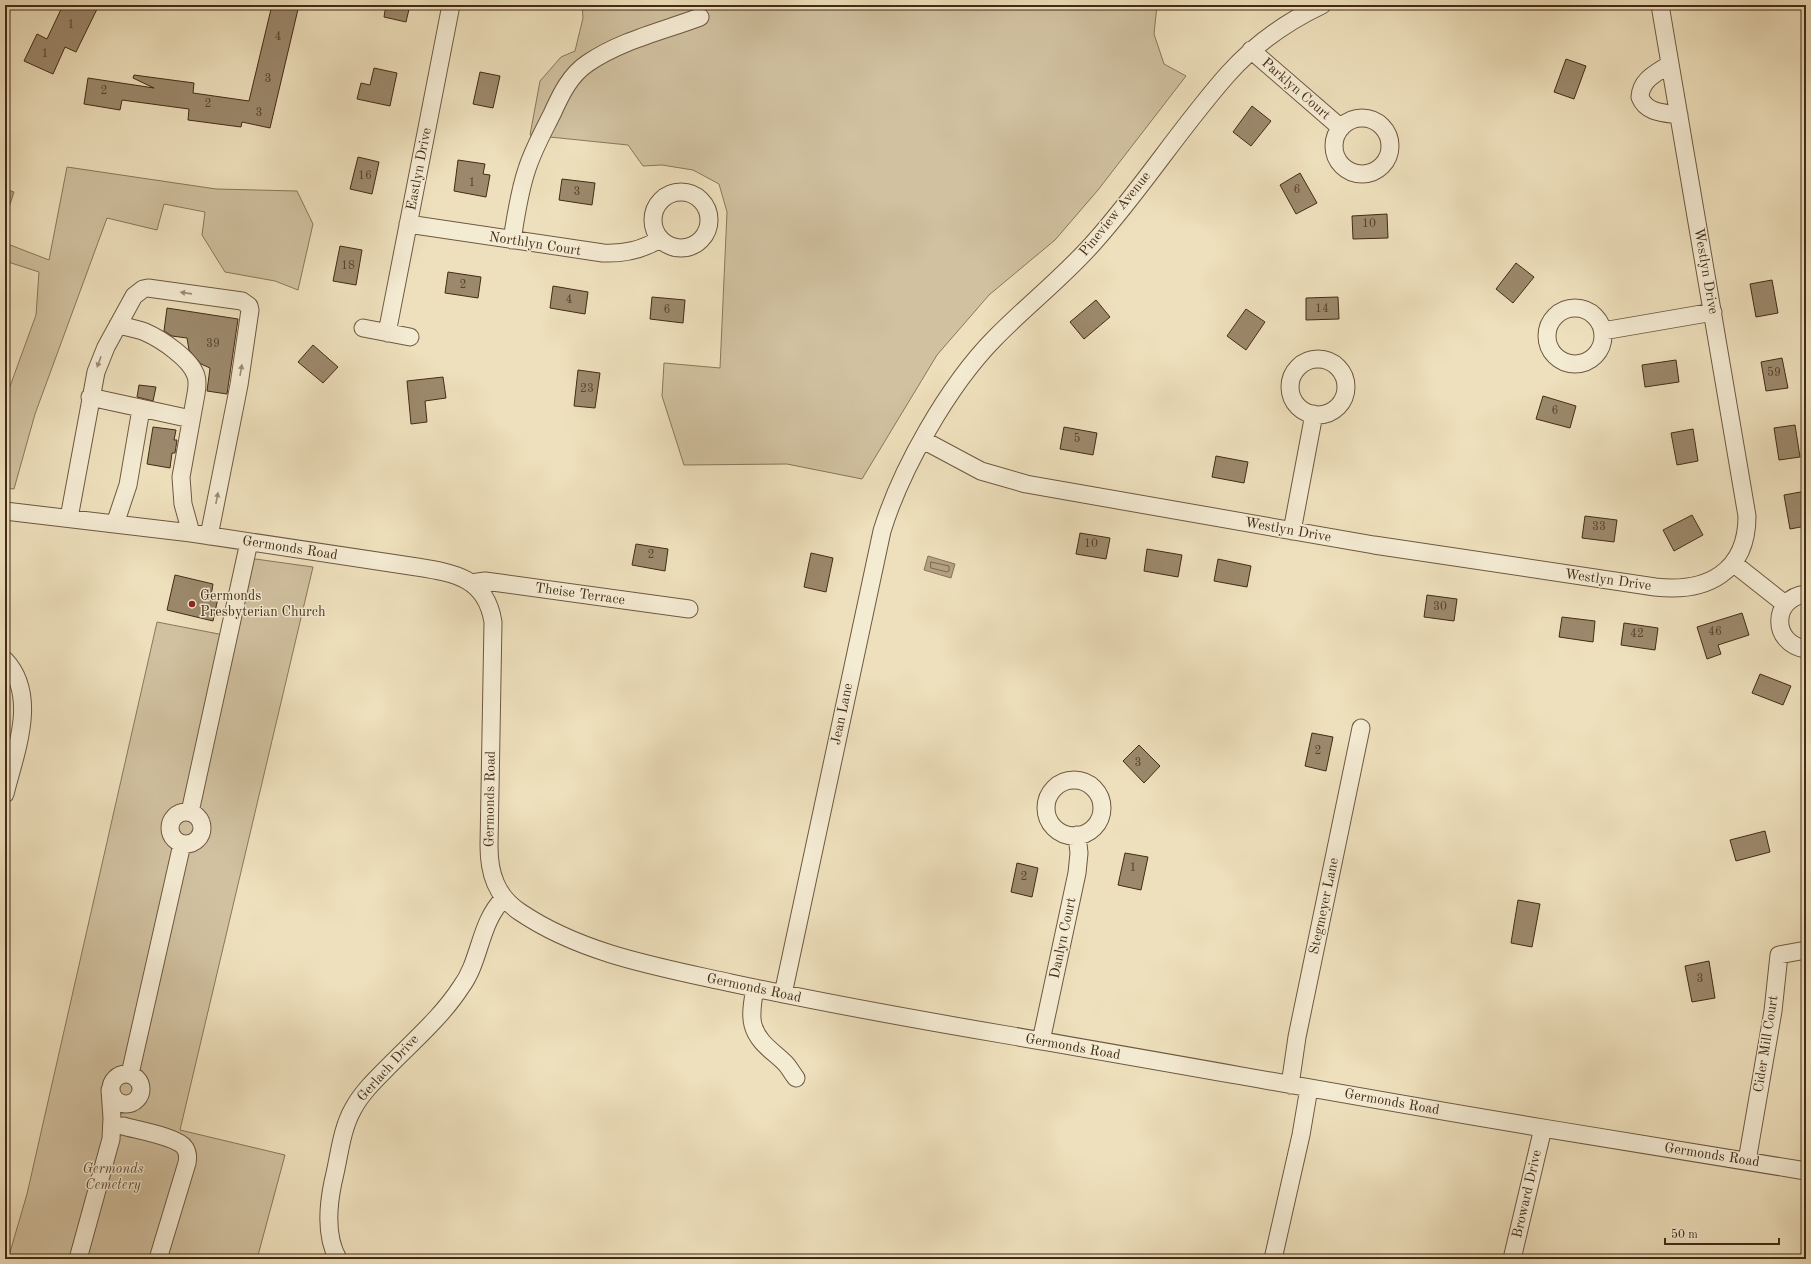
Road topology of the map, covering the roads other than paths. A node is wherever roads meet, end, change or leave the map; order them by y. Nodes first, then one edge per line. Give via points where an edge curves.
1 (451, 5) edge
2 (1322, 5) edge
3 (1660, 5) edge
4 (700, 17) dead end
5 (1251, 50) junction
6 (1670, 64) junction
7 (1679, 115) junction
8 (1341, 128) dead end
9 (408, 224) junction
10 (660, 239) dead end
11 (512, 240) junction
12 (1713, 312) junction
13 (118, 325) junction
14 (363, 328) dead end
15 (387, 332) junction
16 (1602, 332) dead end
17 (410, 337) dead end
18 (90, 397) junction
19 (141, 408) junction
20 (1314, 414) dead end
21 (191, 419) junction
22 (923, 440) junction
23 (5, 511) edge
24 (69, 518) junction
25 (115, 524) junction
26 (1292, 531) junction
27 (191, 533) junction
28 (209, 536) junction
29 (249, 542) junction
30 (1733, 563) junction
31 (471, 583) junction
32 (1806, 594) edge
33 (1785, 604) junction
34 (689, 609) dead end
35 (1806, 649) edge
36 (5, 660) edge
37 (1361, 728) dead end
38 (5, 794) edge
39 (190, 812) junction
40 (1078, 835) dead end
41 (182, 844) junction
42 (504, 898) junction
43 (1806, 950) edge
44 (755, 988) junction
45 (783, 994) junction
46 (1041, 1041) junction
47 (130, 1074) junction
48 (796, 1078) dead end
49 (1290, 1085) junction
50 (1309, 1088) junction
51 (110, 1090) junction
52 (140, 1094) junction
53 (124, 1126) junction
54 (1543, 1128) junction
55 (109, 1151) junction
56 (1746, 1161) junction
57 (1806, 1171) edge
58 (78, 1259) edge
59 (158, 1259) edge
60 (338, 1259) edge
61 (1272, 1259) edge
62 (1512, 1259) edge

1 - 9 street, Eastlyn Drive
2 - 5 street, Pineview Avenue via 1288,23
3 - 6 street, Westlyn Drive
4 - 11 street via 608,51 588,63 572,78 558,100 527,168
5 - 8 street, Parklyn Court
5 - 22 street, Pineview Avenue via 1216,88 1096,240 982,352 953,391
6 - 7 street, Westlyn Drive
6 - 7 street via 1643,84 1640,97 1646,107 1653,111
7 - 12 street, Westlyn Drive
9 - 11 street, Northlyn Court
9 - 15 street, Eastlyn Drive
10 - 11 street, Northlyn Court via 639,250 615,254
12 - 16 street
12 - 30 street, Westlyn Drive via 1747,516 1744,541
13 -> 18 street via 99,363
13 - 21 street via 151,335 192,367 198,384
28 -> 13 street via 241,371 249,306 242,301 148,288 134,296
14 - 15 street
15 - 17 street
18 - 19 street
18 - 24 street
19 - 21 street
19 - 25 street via 128,485
20 - 26 street
21 - 27 street via 180,485
22 - 26 street, Westlyn Drive via 981,471 1014,482
22 - 45 street, Jean Lane via 898,489 882,531
23 - 24 street, Germonds Road
24 - 25 street, Germonds Road
25 - 27 street, Germonds Road
26 - 30 street, Westlyn Drive via 1665,588 1685,588 1704,584 1720,575
27 - 28 street, Germonds Road
28 - 29 street, Germonds Road
29 - 31 street, Germonds Road via 440,571 457,575
29 - 39 street
30 - 33 street
31 - 34 street, Theise Terrace via 485,581
31 - 42 street, Germonds Road via 485,599 493,622 489,855 494,881
32 - 33 street via 1794,597
33 - 35 street via 1780,616 1782,633 1793,645
36 - 38 street via 18,679 23,706
37 - 49 street, Stegmeyer Lane via 1297,1037
39 - 41 street via 180,813 171,823 172,835
39 - 41 street via 199,818 203,831 194,842
40 - 46 street, Danlyn Court via 1077,873
41 - 47 street
42 - 44 street, Germonds Road via 514,908 538,923 592,947 651,965
42 - 60 street, Gerlach Drive via 490,915 476,958 462,986 444,1009 367,1089 352,1110 344,1132 329,1205 330,1234
43 - 56 street, Cider Mill Court via 1779,955 1773,1011
44 - 45 street, Germonds Road
44 - 48 street via 752,1025 758,1037 785,1063
45 - 46 street, Germonds Road
46 - 49 street, Germonds Road
47 - 51 street via 117,1076 112,1081
47 - 52 street via 140,1082
49 - 50 street, Germonds Road
50 - 54 street, Germonds Road
50 - 61 street via 1301,1135
51 - 52 street via 115,1100 122,1104 131,1104
51 - 55 street via 112,1125
52 - 53 street
53 - 55 street
53 - 59 street via 178,1142 188,1154
54 - 56 street, Germonds Road
54 - 62 street, Broward Drive
55 - 58 street
56 - 57 street, Germonds Road

